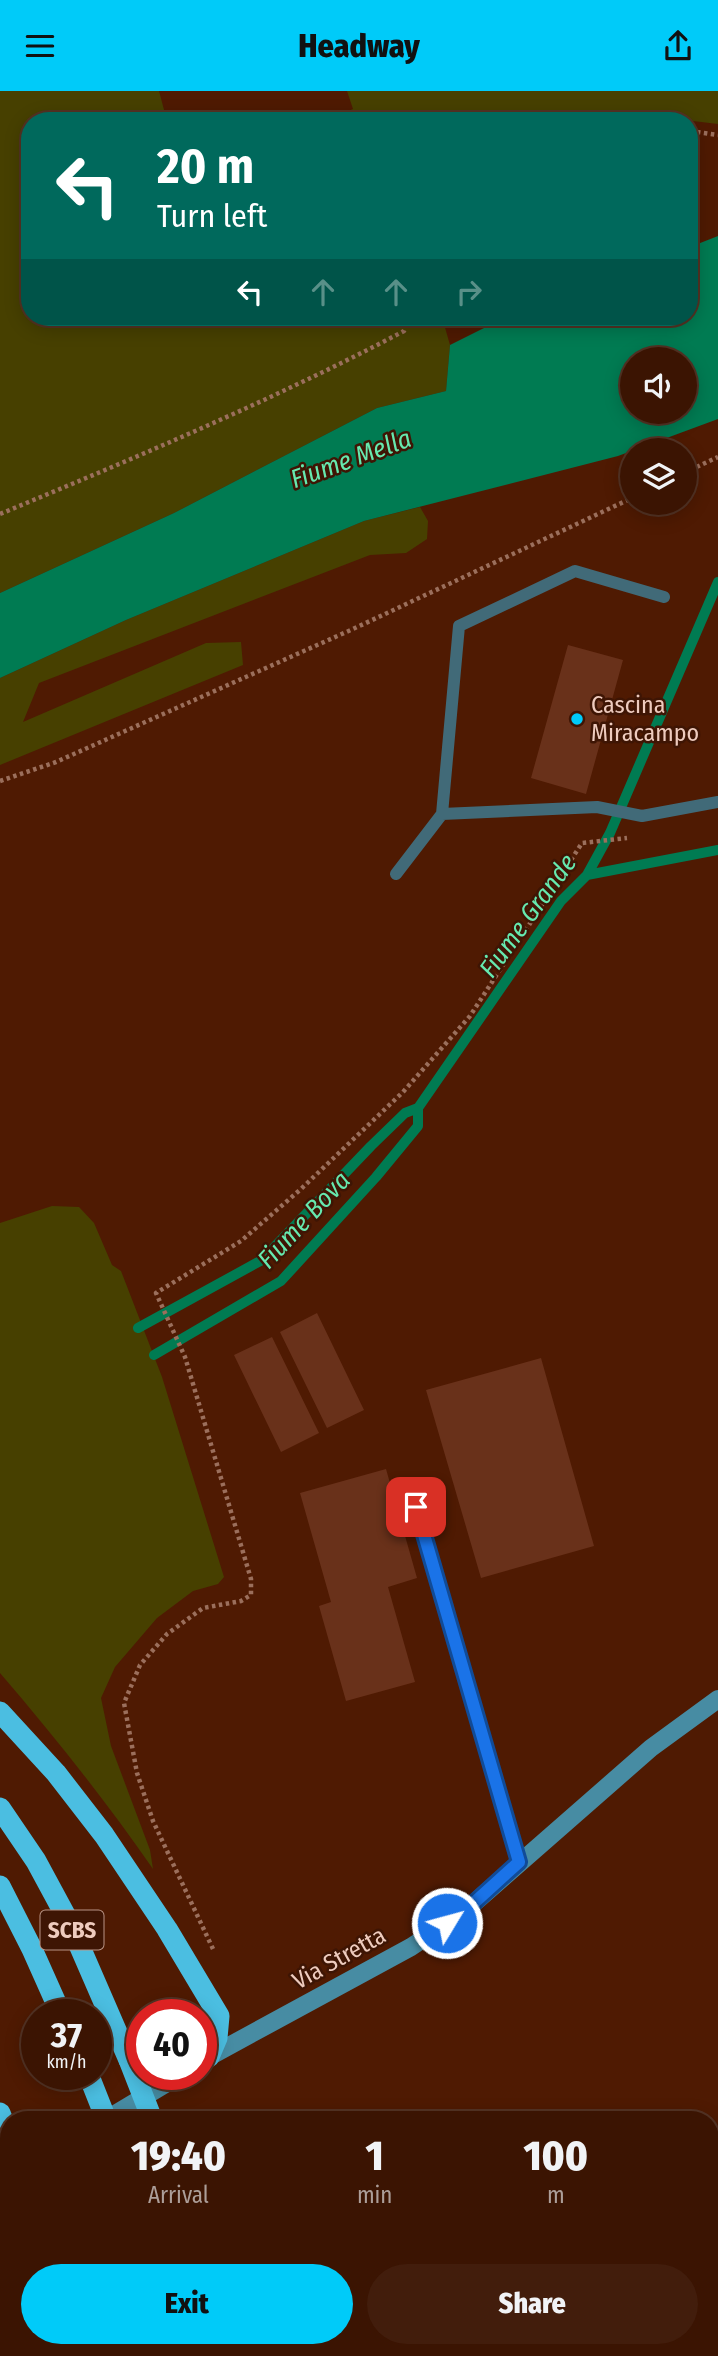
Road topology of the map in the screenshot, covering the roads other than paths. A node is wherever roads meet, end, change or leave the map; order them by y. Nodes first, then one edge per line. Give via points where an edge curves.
1 (664, 597) dead end
2 (718, 802) edge
3 (442, 814) junction
4 (396, 874) dead end
5 (416, 1507) dead end
6 (718, 1699) edge
7 (0, 1712) edge
8 (0, 1808) edge
9 (519, 1862) junction
10 (0, 1886) edge
11 (55, 1999) edge
12 (209, 1999) edge
13 (217, 2013) edge
14 (217, 2038) edge
15 (217, 2052) edge
16 (95, 2090) edge
17 (155, 2090) edge
18 (104, 2111) edge
19 (120, 2111) edge
20 (149, 2111) edge

1 - 3 lane via 575,571 459,626
2 - 3 lane via 642,816 597,807
3 - 4 lane
5 - 9 lane
6 - 9 street, Via Stretta via 651,1748
7 - 12 highway via 96,1824
8 - 20 highway, SCBS, bridge via 70,1924
9 - 15 street, Via Stretta via 465,1911 411,1947
10 - 11 highway, SCBS
13 - 14 highway
16 - 18 highway, bridge
17 - 19 street

